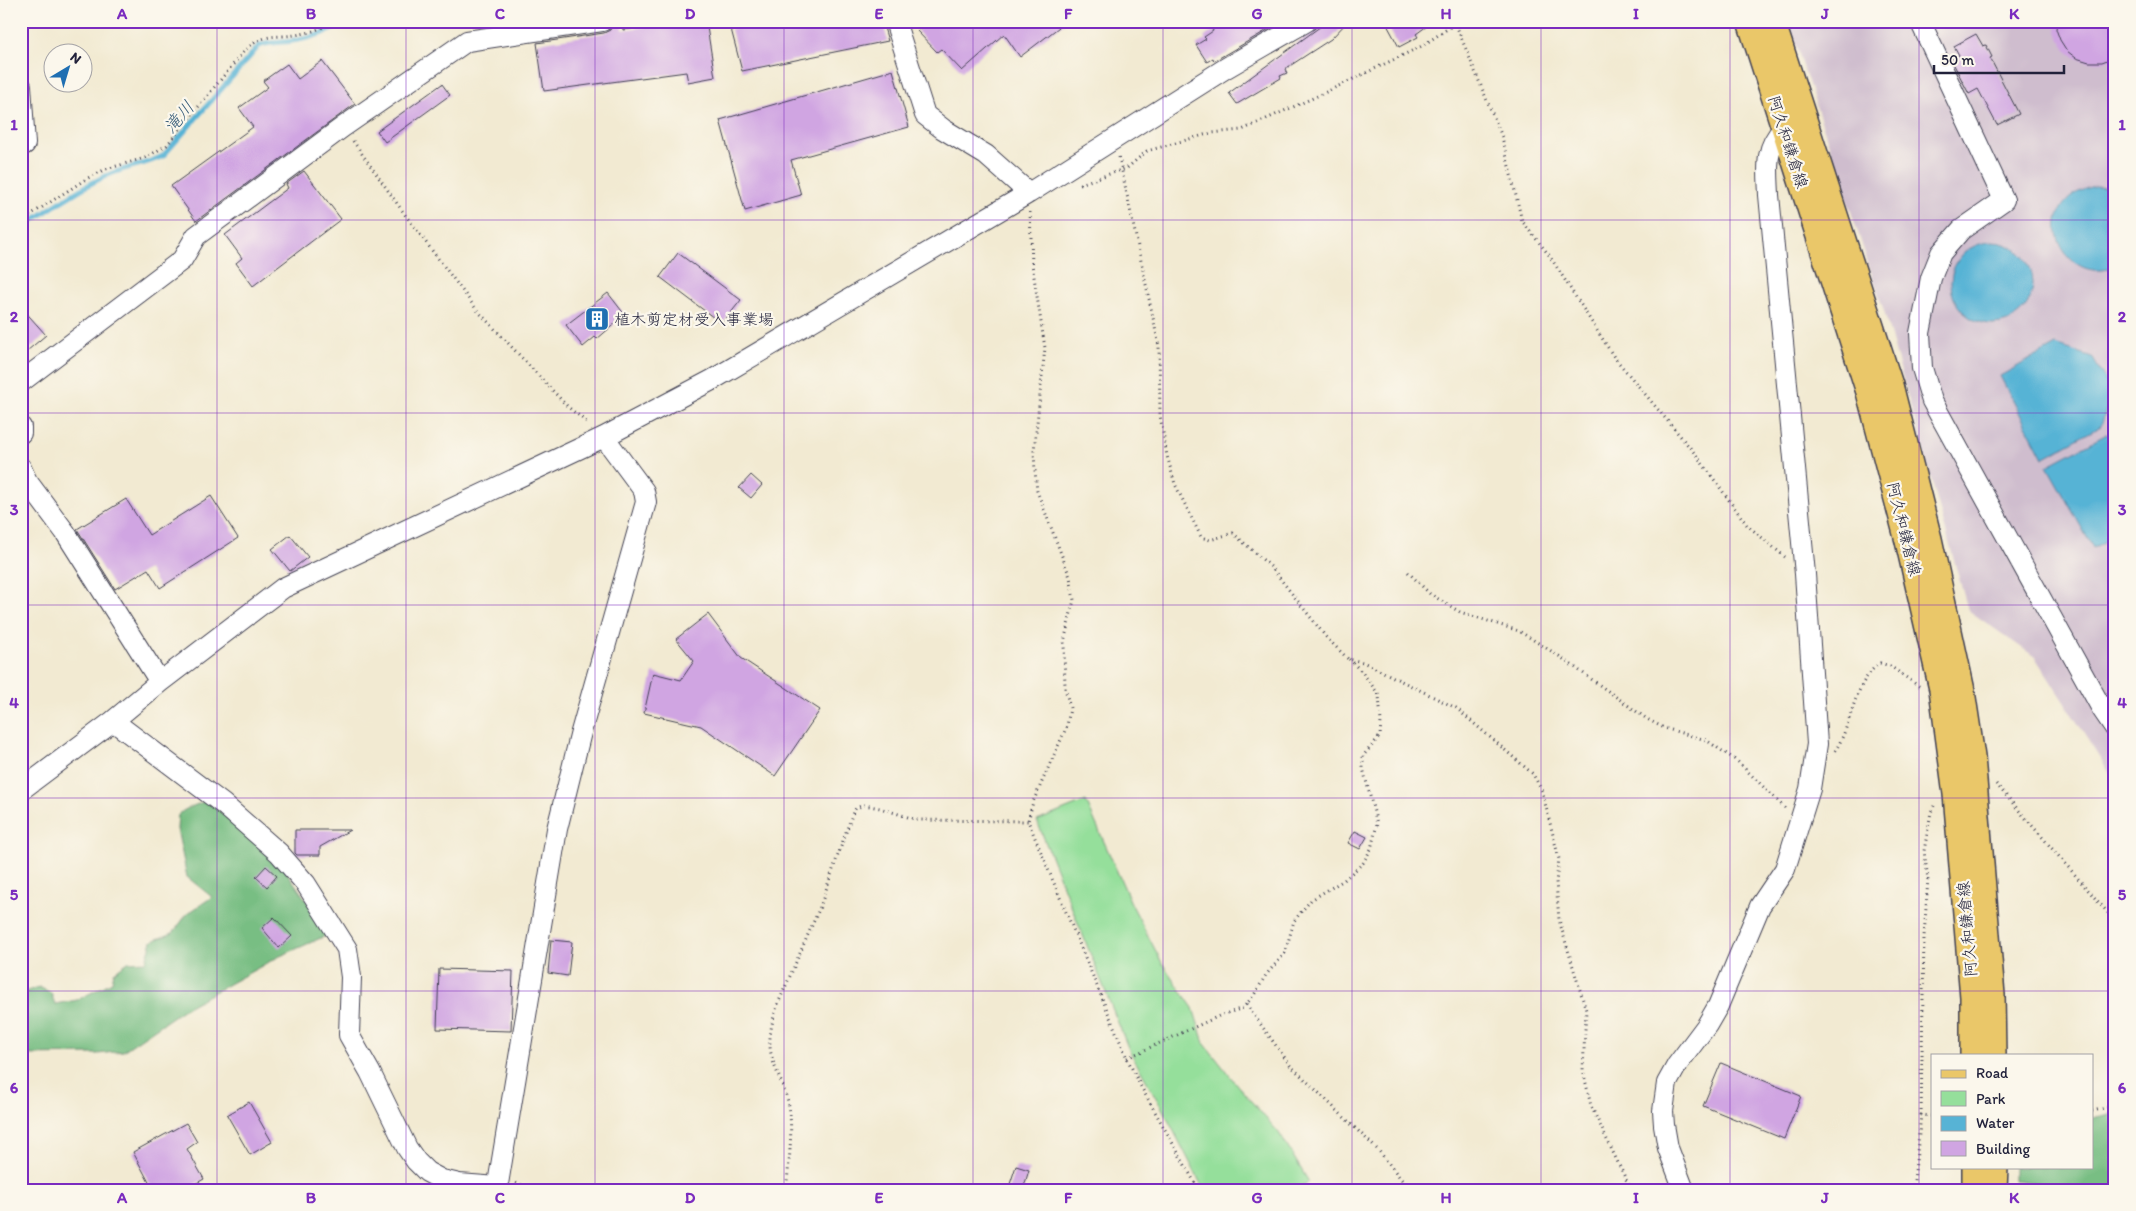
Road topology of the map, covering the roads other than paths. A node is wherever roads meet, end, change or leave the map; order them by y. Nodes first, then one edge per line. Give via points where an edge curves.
1 (602, 21) edge
2 (895, 21) edge
3 (1307, 21) edge
4 (1750, 21) edge
5 (1772, 21) edge
6 (1920, 21) edge
7 (21, 86) edge
8 (1783, 129) junction
9 (25, 144) dead end
10 (1030, 193) junction
11 (21, 382) edge
12 (21, 427) edge
13 (21, 433) edge
14 (604, 436) junction
15 (21, 468) edge
16 (160, 682) junction
17 (113, 721) junction
18 (2115, 728) edge
19 (21, 790) edge
20 (1974, 1054) edge
21 (1993, 1054) edge
22 (1975, 1168) edge
23 (1995, 1168) edge
24 (497, 1188) edge
25 (1684, 1190) edge
26 (1975, 1190) edge
27 (1994, 1190) edge

1 - 11 street via 467,41 343,126 196,236 182,260
2 - 10 street via 925,115 986,155
3 - 10 street via 1226,68
4 - 8 main road, 阿久和鎌倉線
5 - 21 main road, 阿久和鎌倉線 via 1890,386 1929,539 1962,691 1972,757 1992,995
6 - 18 street via 2004,200 1961,230 1941,253 1931,278 1920,333 1922,368 1932,401
7 - 9 street
8 - 20 main road, 阿久和鎌倉線 via 1869,392 1942,690 1955,781 1973,997
8 - 25 street via 1774,138 1768,154 1769,195 1806,574 1817,744 1800,823 1785,869 1760,906 1718,1006 1667,1083 1664,1125 1668,1148
10 - 14 street via 712,380
12 - 13 street
14 - 16 street via 283,588
14 - 24 street via 644,491 646,502 557,829
15 - 16 street
16 - 17 street
17 - 19 street
17 - 24 street via 223,804 279,853 306,884 347,949 351,977 349,1035 407,1148 427,1172 442,1180
22 - 26 main road
23 - 27 main road

